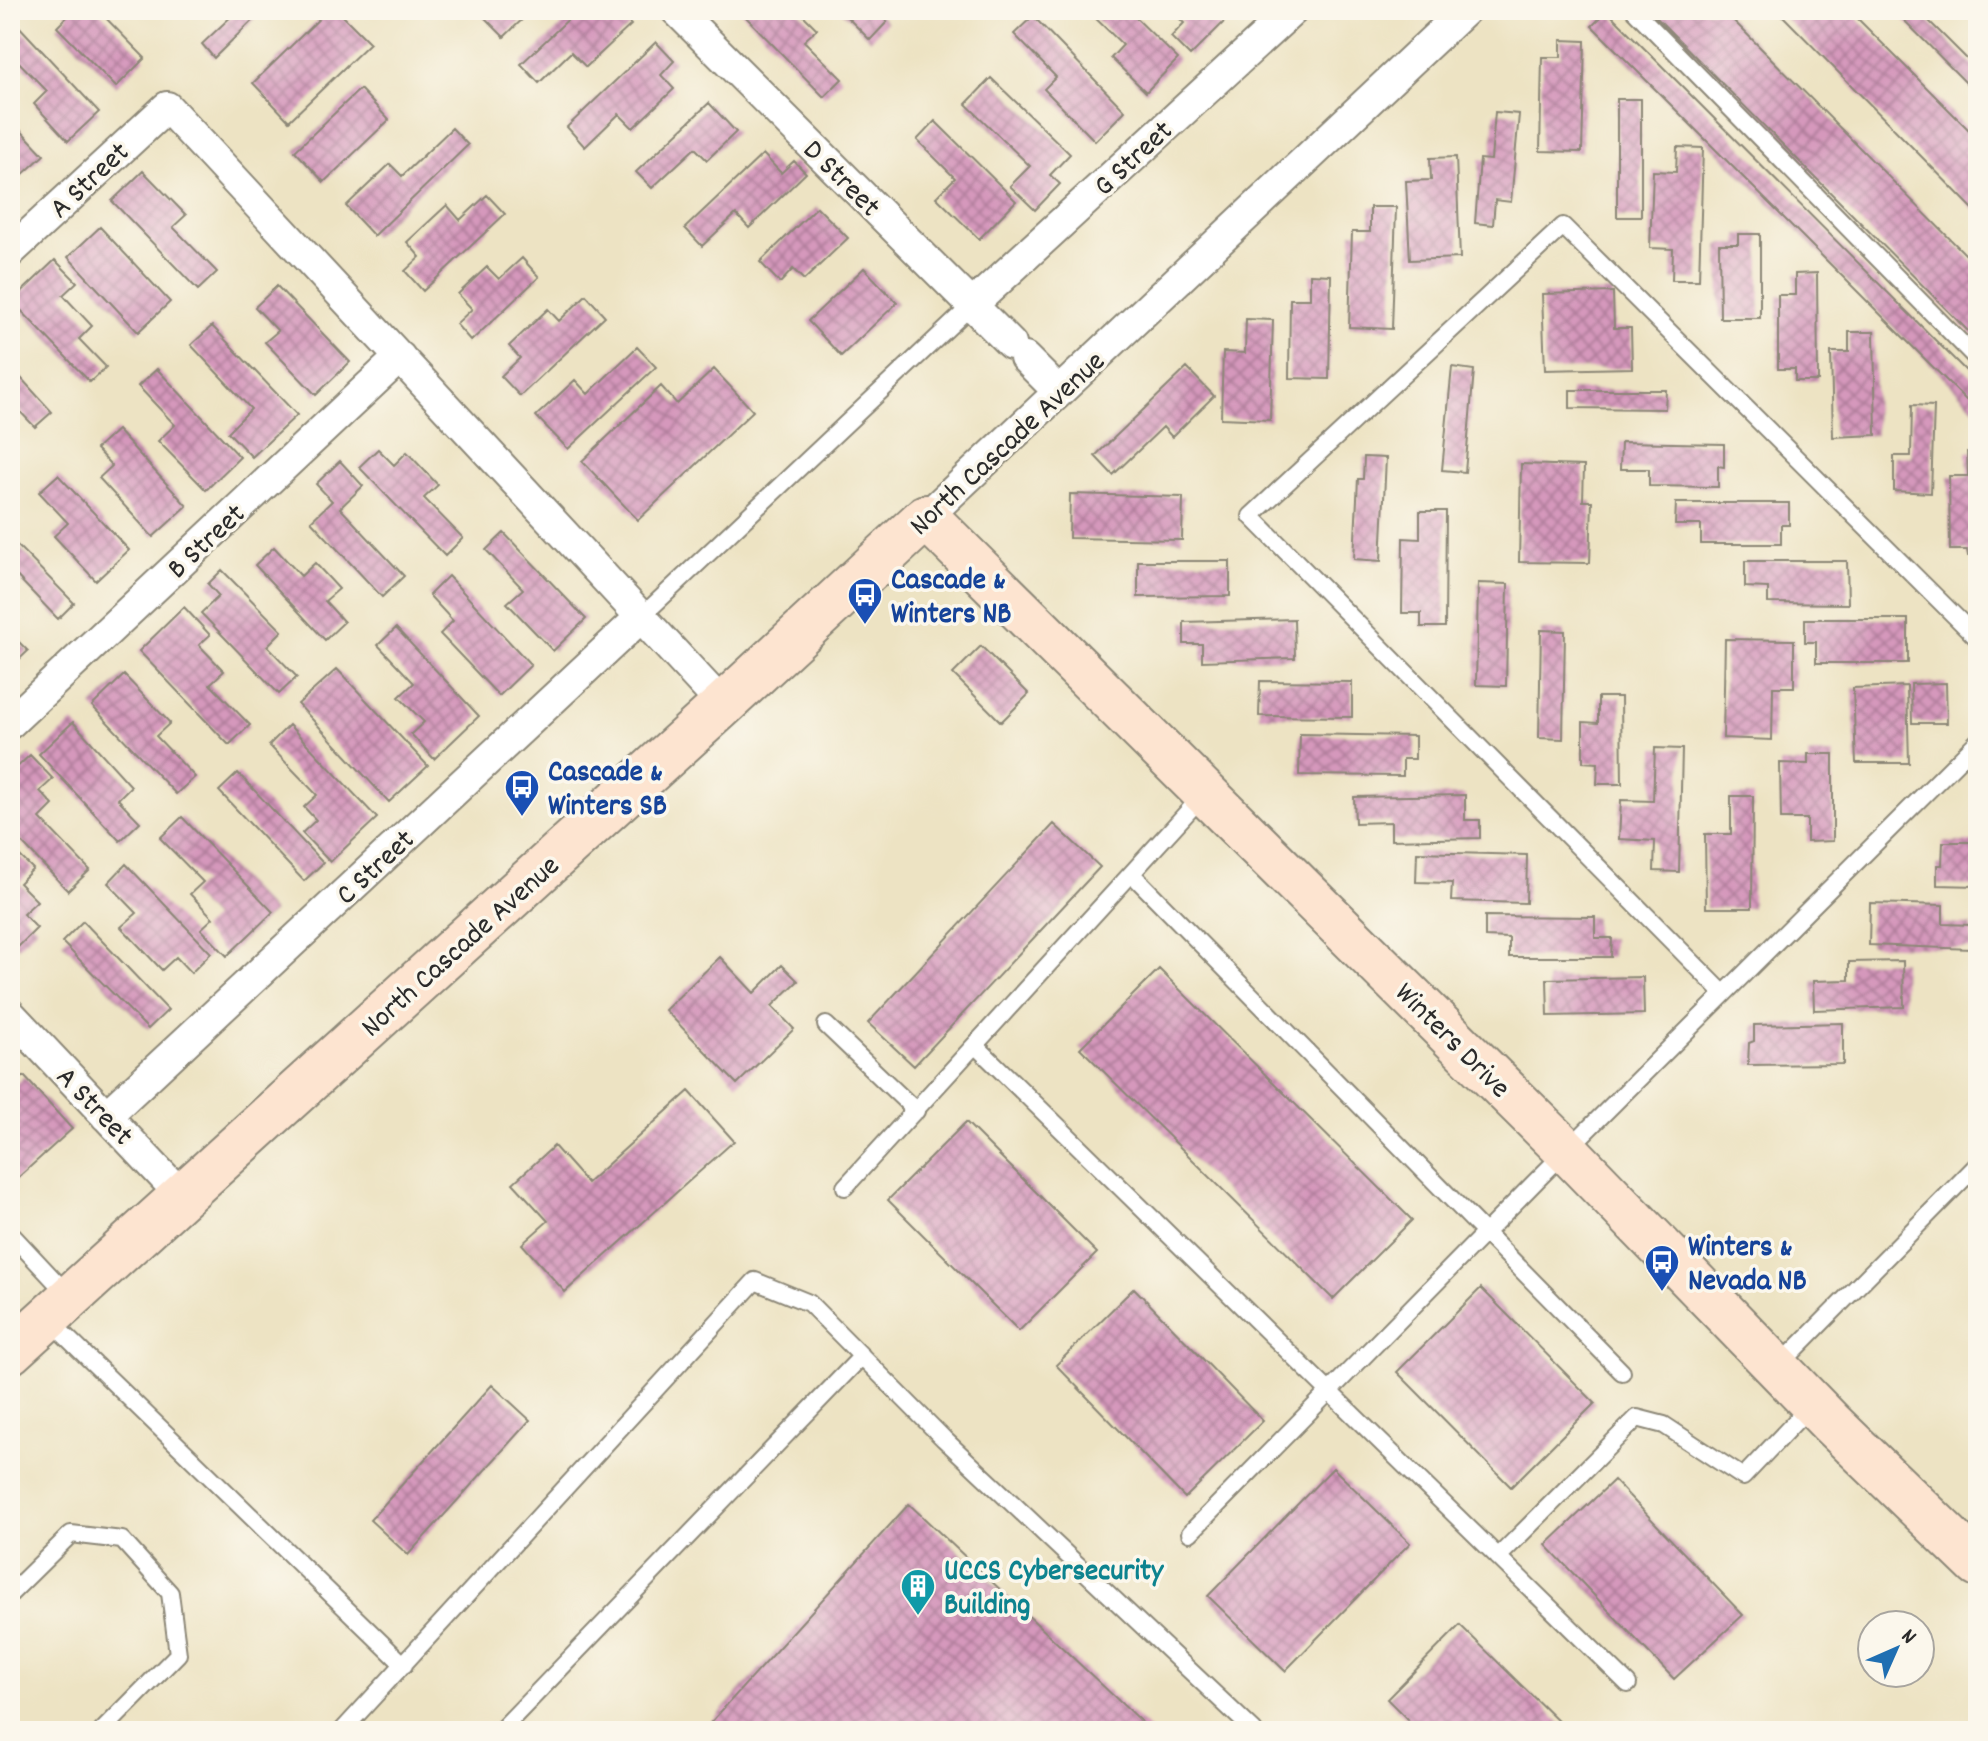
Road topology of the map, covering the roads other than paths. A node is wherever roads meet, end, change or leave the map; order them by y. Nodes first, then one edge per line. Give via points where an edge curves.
1 (676, 10) edge
2 (1293, 10) edge
3 (1465, 10) edge
4 (1634, 10) edge
5 (10, 252) edge
6 (972, 305) junction
7 (400, 357) junction
8 (1978, 360) edge
9 (1059, 392) junction
10 (926, 517) junction
11 (642, 616) junction
12 (1978, 639) edge
13 (723, 705) junction
14 (10, 723) edge
15 (1978, 741) edge
16 (1205, 793) junction
17 (1132, 874) junction
18 (1724, 994) junction
19 (10, 1014) edge
20 (826, 1025) dead end
21 (975, 1045) junction
22 (916, 1111) junction
23 (106, 1116) junction
24 (1567, 1151) junction
25 (1978, 1164) edge
26 (845, 1187) dead end
27 (182, 1196) junction
28 (10, 1233) edge
29 (1485, 1234) junction
30 (59, 1308) junction
31 (10, 1352) edge
32 (862, 1356) junction
33 (1776, 1368) junction
34 (1622, 1372) dead end
35 (1329, 1392) junction
36 (1812, 1404) junction
37 (1190, 1533) dead end
38 (1498, 1557) junction
39 (1978, 1565) edge
40 (10, 1594) edge
41 (404, 1665) junction
42 (1628, 1684) dead end
43 (102, 1731) edge
44 (342, 1731) edge
45 (500, 1731) edge
46 (1254, 1731) edge

1 - 6 street, D Street
2 - 6 street, G Street
3 - 9 street, North Cascade Avenue
4 - 8 lane
5 - 7 street, A Street via 167,107
6 - 9 street, D Street
6 - 11 lane
7 - 11 street
7 - 14 street, B Street
9 - 10 street, North Cascade Avenue
10 - 13 street, North Cascade Avenue
10 - 16 street, Winters Drive
11 - 13 street
11 - 23 street, C Street
12 - 18 lane via 1563,226 1251,516
13 - 27 street, North Cascade Avenue
15 - 18 lane
16 - 17 lane
16 - 24 street, Winters Drive
17 - 21 lane
17 - 29 lane
18 - 24 lane
19 - 23 street, A Street
20 - 22 lane
21 - 22 lane
21 - 35 lane
22 - 26 lane
23 - 27 street, A Street
24 - 29 lane
24 - 33 street, Winters Drive
25 - 33 lane
27 - 30 street, North Cascade Avenue
28 - 30 lane
29 - 34 lane
29 - 35 lane
30 - 31 street, North Cascade Avenue
30 - 41 lane
32 - 41 lane via 809,1303 755,1281
32 - 45 lane
32 - 46 lane
33 - 36 street, Winters Drive
35 - 37 lane
35 - 38 lane
36 - 38 lane via 1743,1477 1664,1425 1637,1418
36 - 39 street, Winters Drive
38 - 42 lane
40 - 43 lane via 71,1534 122,1540 170,1593 178,1654
41 - 44 lane

